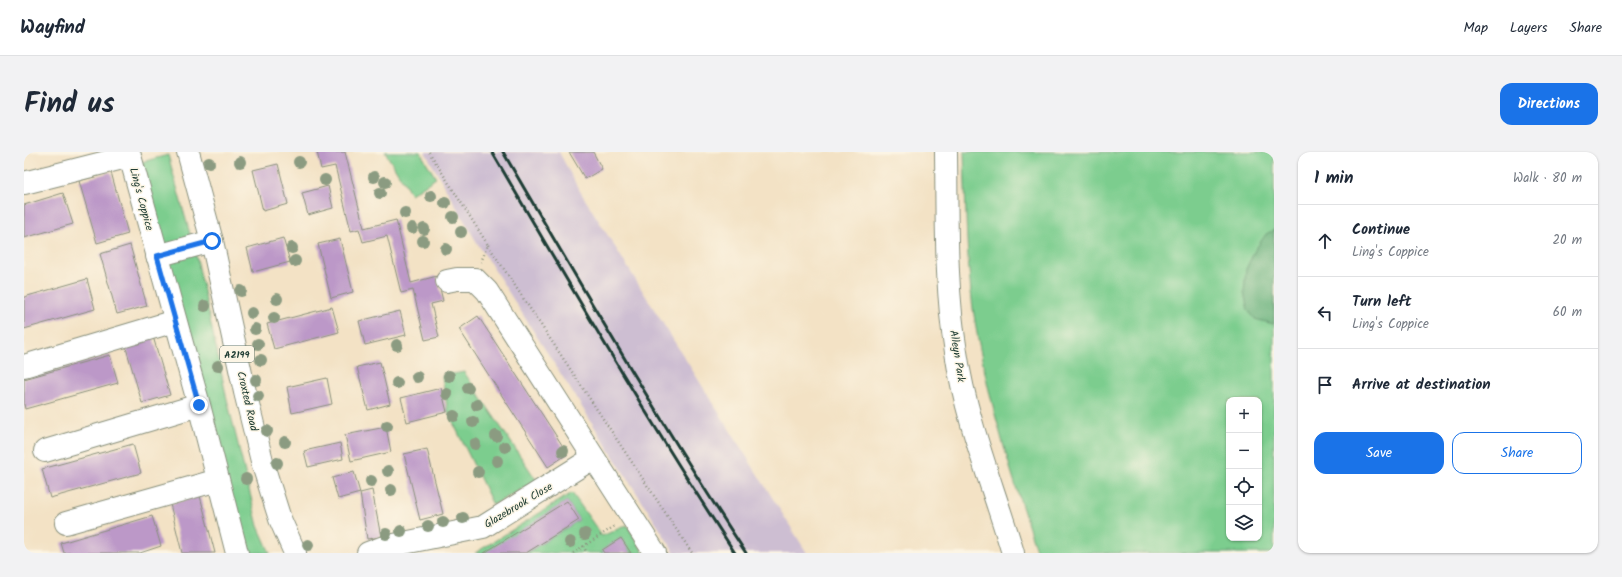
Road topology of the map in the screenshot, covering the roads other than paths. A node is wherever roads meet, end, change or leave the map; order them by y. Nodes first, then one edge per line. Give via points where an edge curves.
1 (188, 152) edge
2 (946, 152) edge
3 (24, 183) edge
4 (212, 241) junction
5 (157, 256) junction
6 (447, 281) dead end
7 (175, 321) junction
8 (24, 366) edge
9 (199, 405) junction
10 (45, 451) dead end
11 (593, 458) junction
12 (218, 480) junction
13 (66, 523) dead end
14 (427, 546) edge
15 (238, 553) edge
16 (295, 553) edge
17 (368, 553) edge
18 (655, 553) edge
19 (1013, 553) edge

1 - 4 street, Croxted Road / A2199
2 - 19 street, Alleyn Park via 950,310 956,352 979,451
3 - 5 street, Ling's Coppice via 130,156
4 - 5 street
4 - 16 street, Croxted Road / A2199 via 263,465 280,519
5 - 7 street, Ling's Coppice
6 - 11 street via 474,279 487,291
7 - 8 street
7 - 9 street, Ling's Coppice
9 - 10 street
9 - 12 street, Ling's Coppice
11 - 14 street, Glazebrook Close via 483,527
11 - 18 street
12 - 13 street
12 - 15 street, Ling's Coppice
14 - 17 street, Glazebrook Close via 384,547

